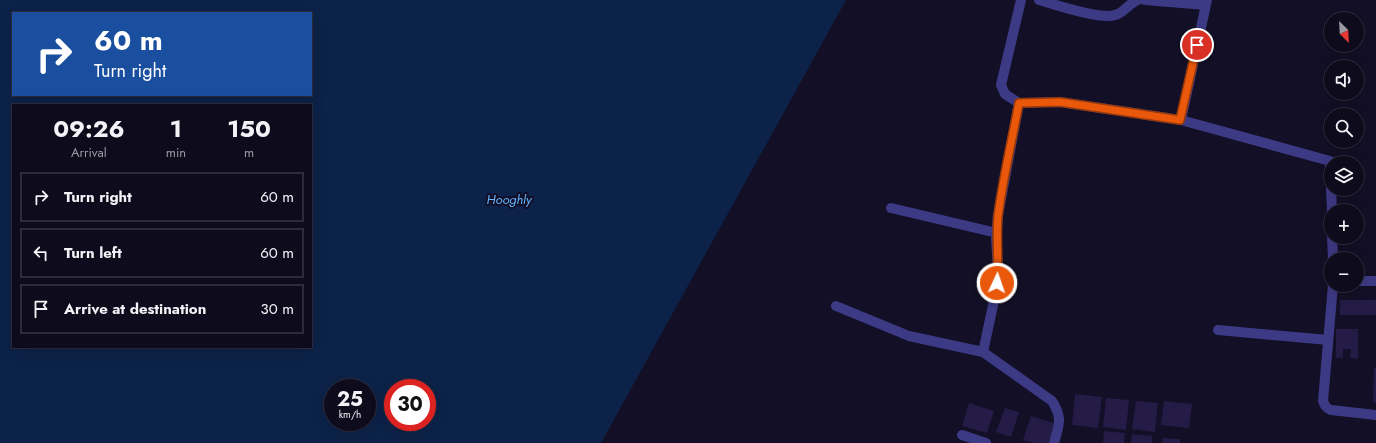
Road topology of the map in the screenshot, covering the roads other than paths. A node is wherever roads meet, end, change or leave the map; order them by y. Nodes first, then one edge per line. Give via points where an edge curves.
1 (1021, 0) edge
2 (1039, 0) edge
3 (1138, 0) edge
4 (1145, 0) edge
5 (1206, 3) edge
6 (1019, 103) junction
7 (1180, 120) junction
8 (1324, 159) edge
9 (891, 208) dead end
10 (997, 233) junction
11 (1364, 281) edge
12 (1376, 281) edge
13 (1332, 292) edge
14 (836, 306) dead end
15 (1218, 330) dead end
16 (1328, 340) junction
17 (983, 352) junction
18 (1376, 415) edge
19 (962, 435) dead end
20 (986, 443) edge
21 (1054, 443) edge

1 - 6 street via 1001,85 1005,94
2 - 3 street via 1108,17 1117,15
4 - 5 street
5 - 7 street
6 - 7 street via 1060,102
6 - 10 street via 998,215
7 - 8 street
9 - 10 street
10 - 17 street via 996,296
11 - 12 street
13 - 16 street
14 - 17 street via 909,336
15 - 16 street
16 - 18 street via 1324,406 1331,410
17 - 21 street via 1052,401 1060,423
19 - 20 street

